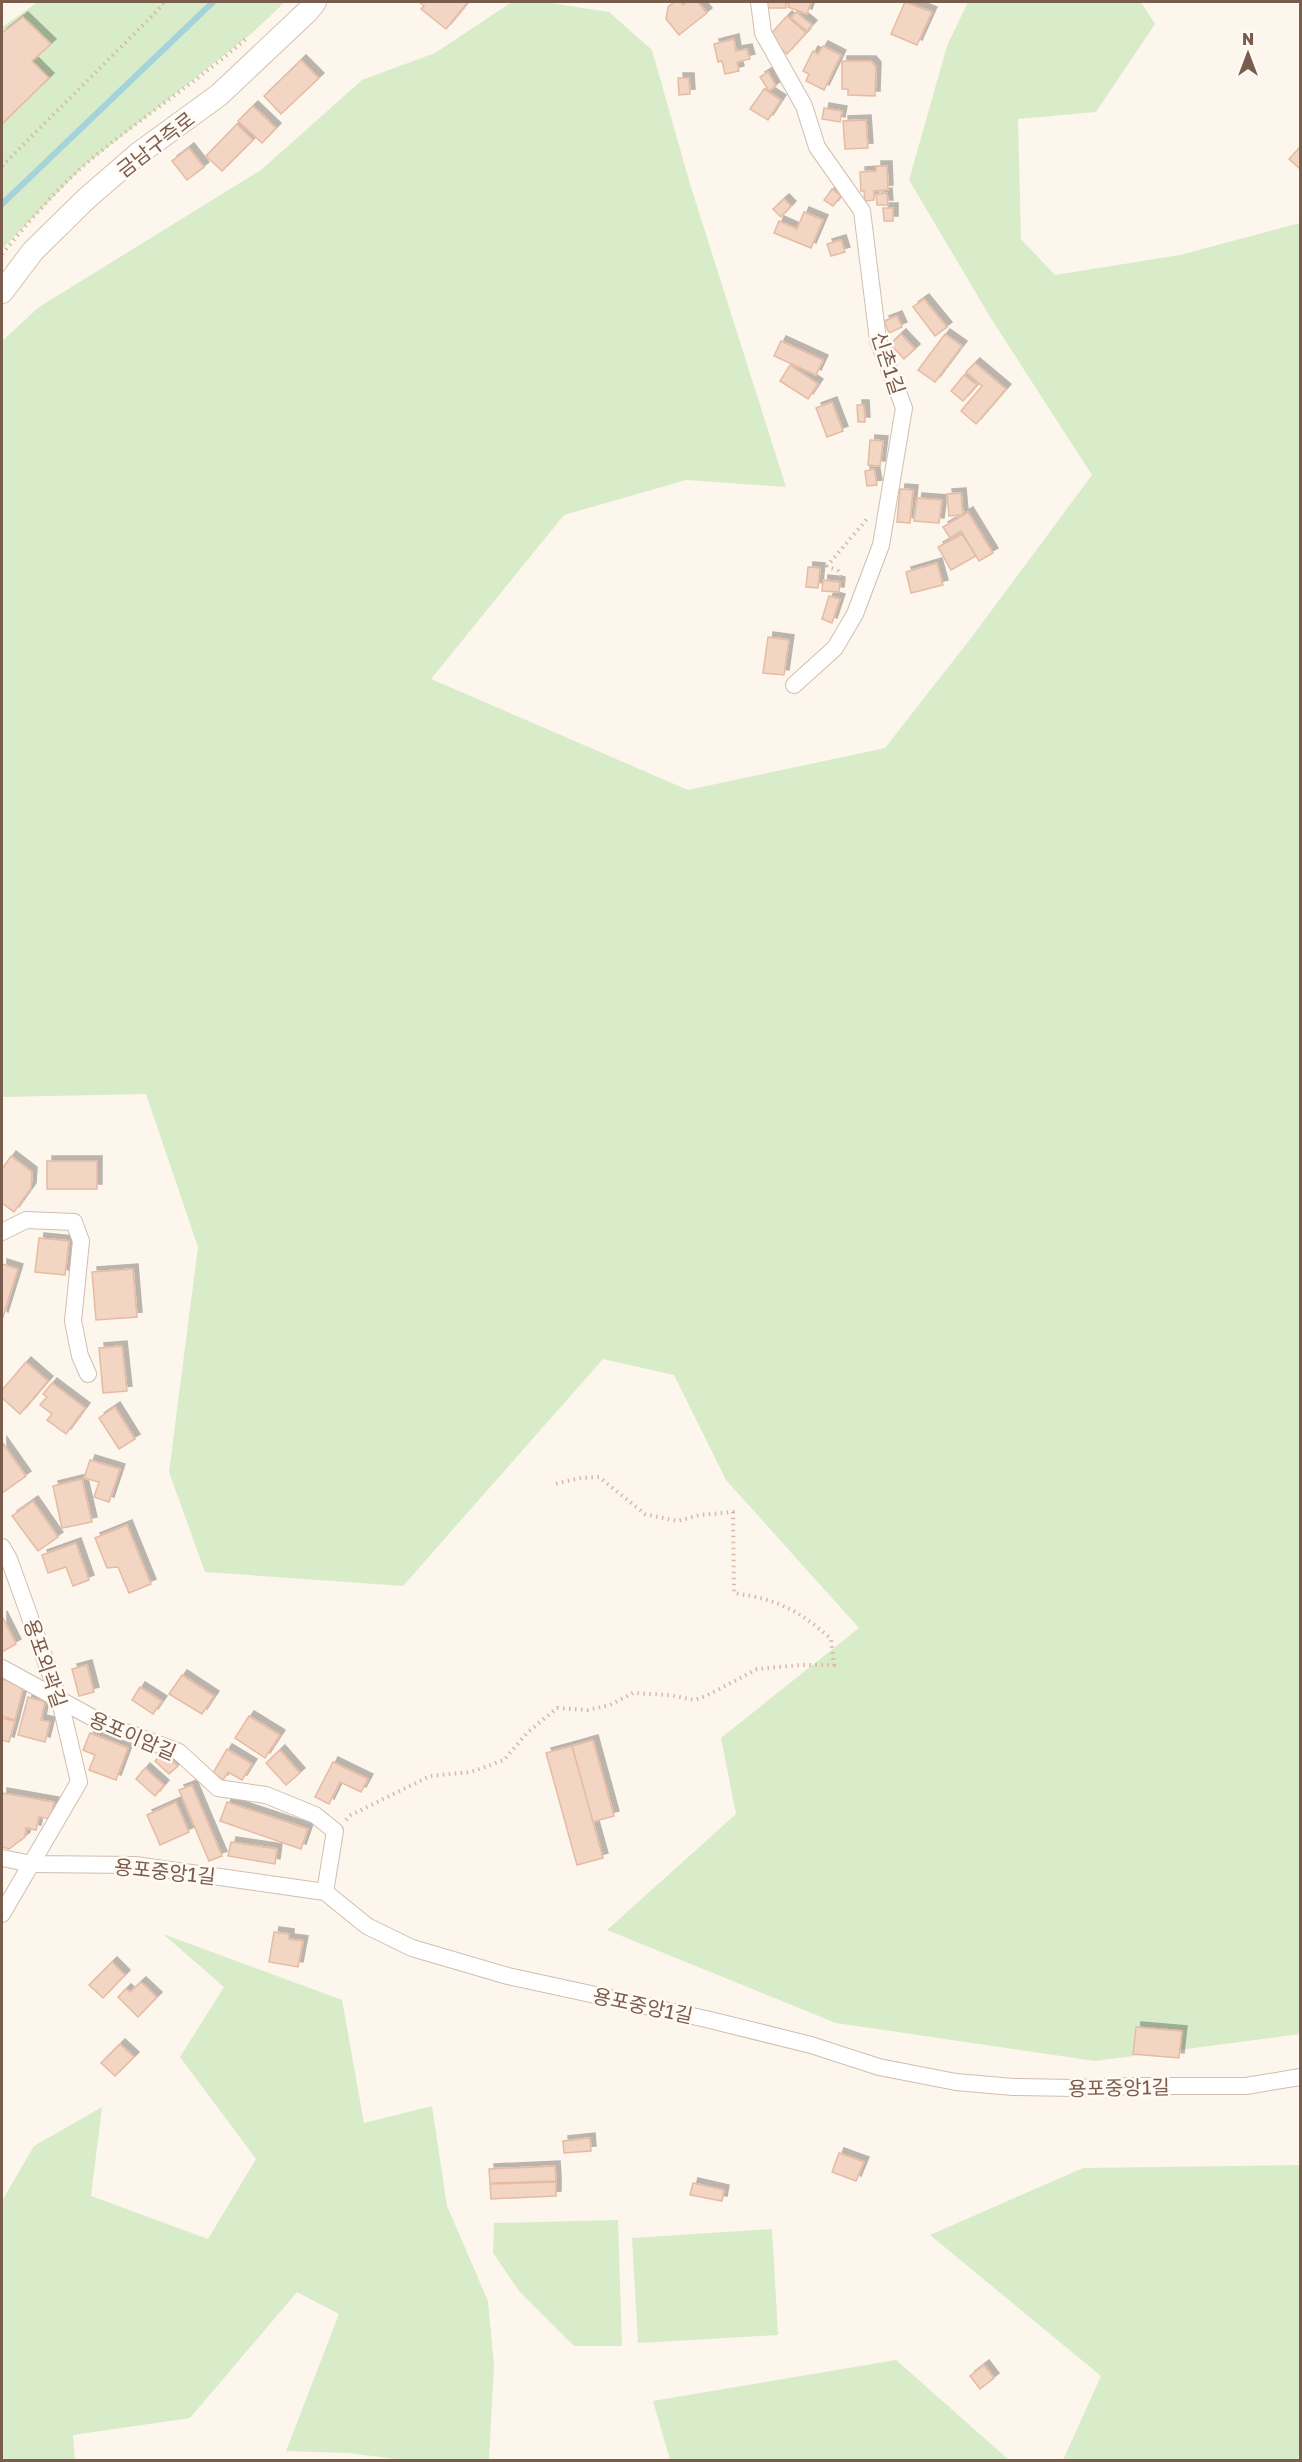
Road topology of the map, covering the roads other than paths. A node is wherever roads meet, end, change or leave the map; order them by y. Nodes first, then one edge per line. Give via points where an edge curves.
1 (315, 2) edge
2 (759, 2) edge
3 (2, 292) edge
4 (794, 685) dead end
5 (2, 1232) edge
6 (88, 1374) dead end
7 (2, 1547) edge
8 (2, 1668) edge
9 (60, 1701) junction
10 (2, 1858) edge
11 (32, 1864) junction
12 (325, 1892) junction
13 (2, 1914) edge
14 (1300, 2077) edge

1 - 3 main road, 금남구즉로 via 219,95 138,154 87,198 33,251
2 - 4 street, 신촌1길 via 763,33 804,106 817,147 862,211 878,340 904,408 881,545 855,614 835,648
5 - 6 street via 26,1220 74,1222 81,1240 73,1321
7 - 9 street, 용포외곽길
8 - 9 street, 용포이암길
9 - 11 street, 용포외곽길 via 79,1782
9 - 12 street, 용포이암길 via 104,1724 179,1752 218,1788 266,1795 315,1815 335,1832
10 - 11 street, 용포중앙1길
11 - 12 street, 용포중앙1길 via 135,1865
11 - 13 street
12 - 14 street, 용포중앙1길 via 367,1926 412,1948 508,1976 706,2019 811,2045 879,2067 956,2082 1076,2088 1246,2086

